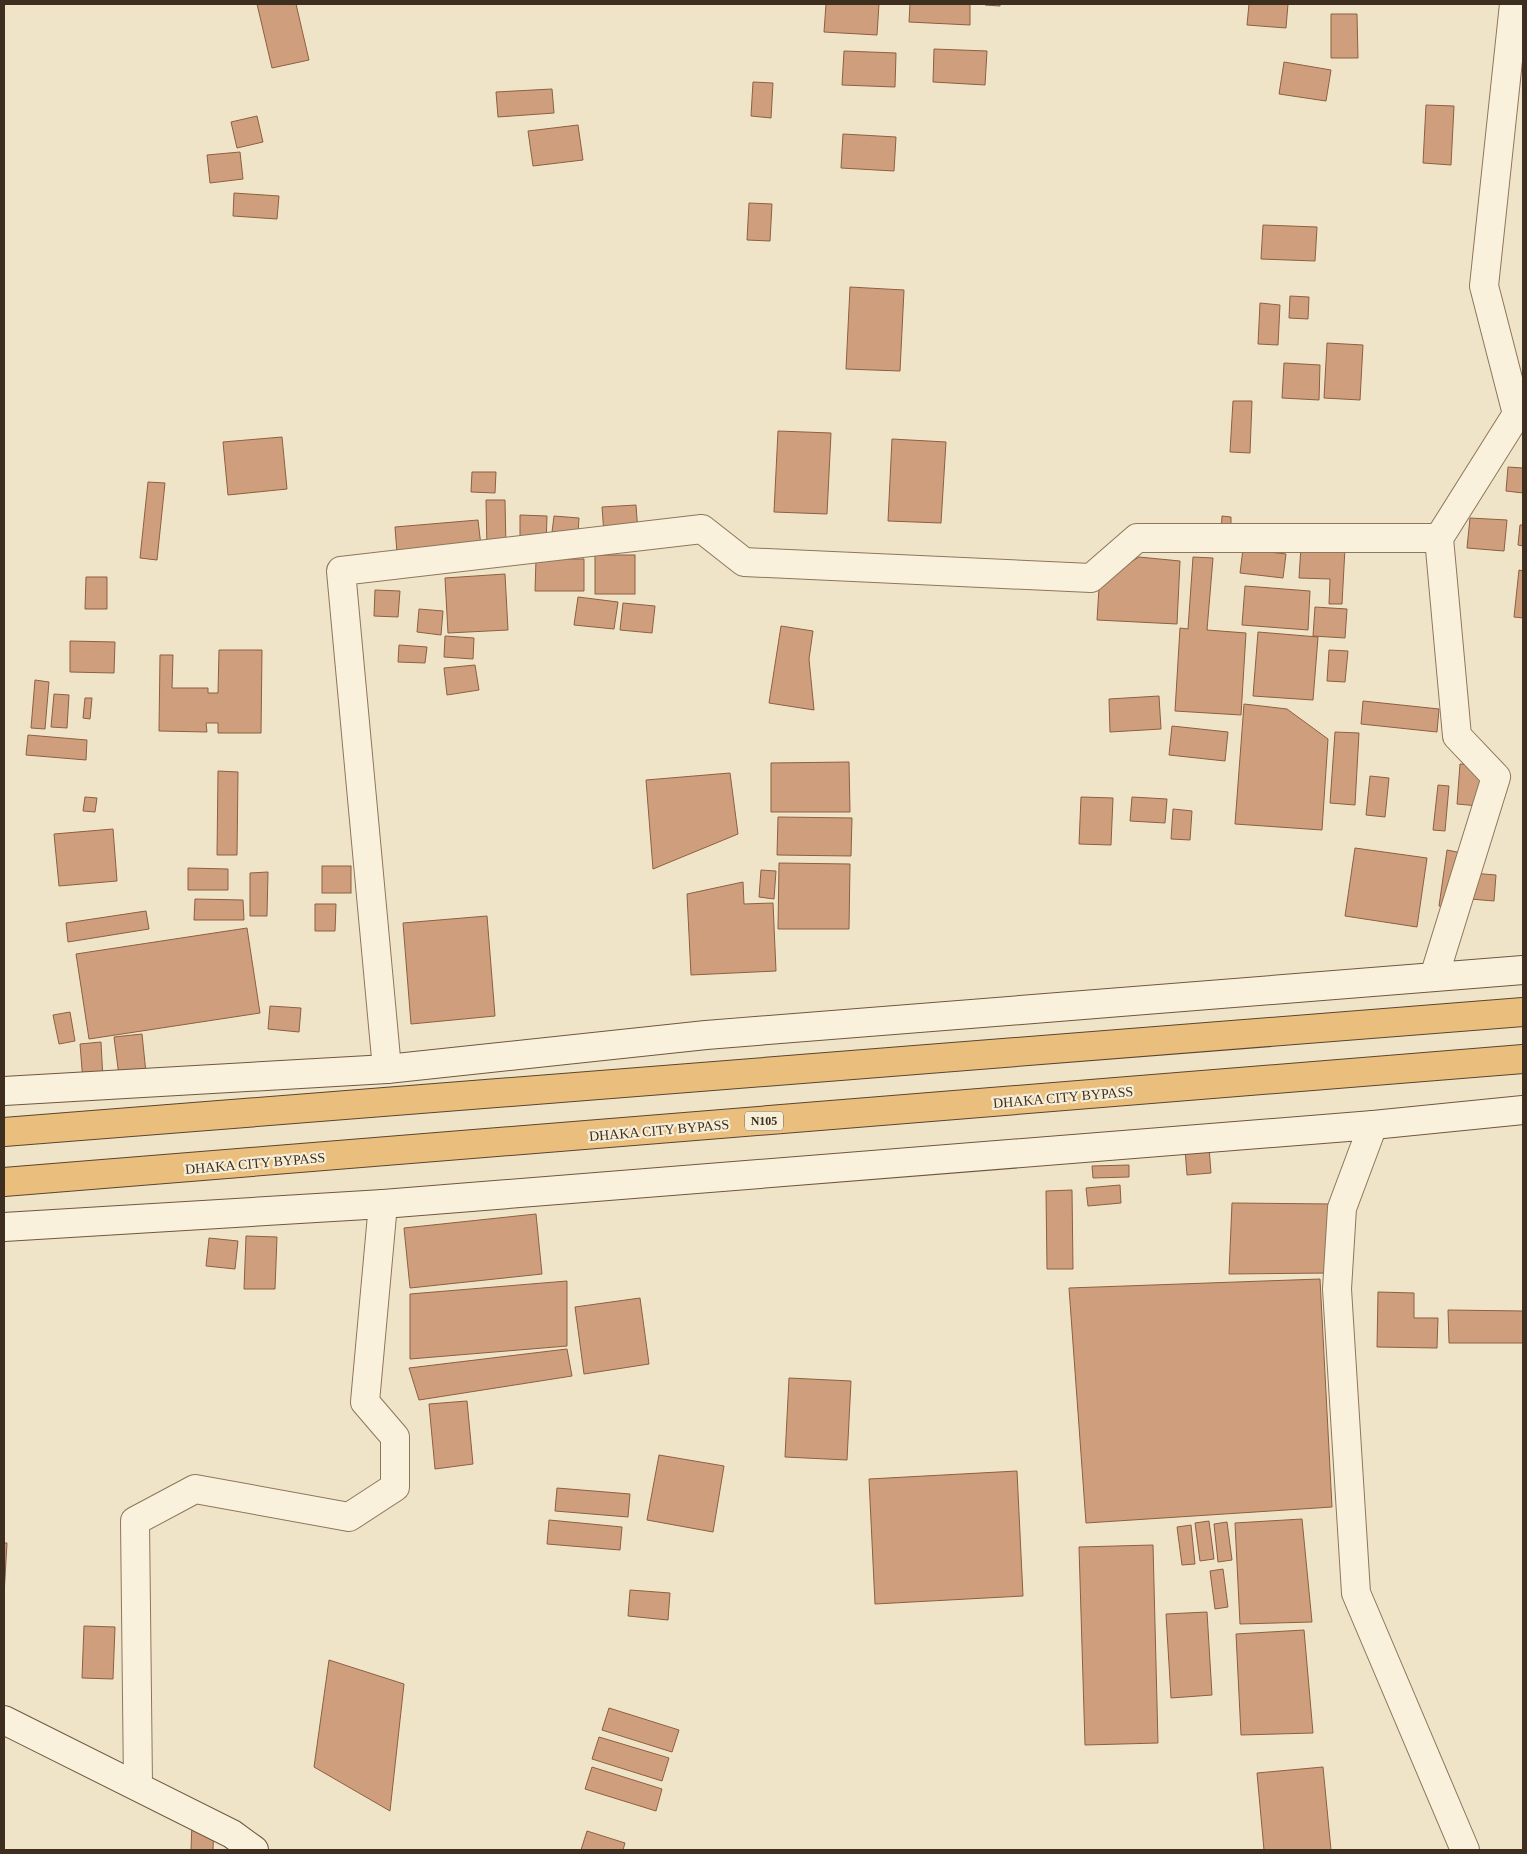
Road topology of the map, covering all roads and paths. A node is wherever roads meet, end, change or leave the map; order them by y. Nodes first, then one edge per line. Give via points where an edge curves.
1 (1514, 4) edge
2 (1439, 538) junction
3 (1523, 970) edge
4 (1434, 977) junction
5 (1523, 1012) edge
6 (1523, 1059) edge
7 (387, 1069) junction
8 (4, 1092) edge
9 (1523, 1110) edge
10 (1373, 1125) junction
11 (4, 1132) edge
12 (4, 1182) edge
13 (383, 1204) junction
14 (4, 1227) edge
15 (4, 1720) edge
16 (138, 1785) junction
17 (231, 1842) edge
18 (254, 1850) edge
19 (1466, 1850) edge

1 - 2 street via 1484,286 1517,414
2 - 4 street via 1457,736 1496,777
2 - 7 street via 1138,538 1091,578 744,562 702,530 341,571
3 - 4 street
4 - 7 street via 716,1035
5 - 11 highway
6 - 12 highway, DHAKA CITY BYPASS / N105
7 - 8 street
9 - 10 street
10 - 13 street
10 - 19 street via 1342,1208 1337,1289 1356,1593
13 - 14 street
13 - 16 street via 365,1402 395,1437 395,1487 349,1517 195,1490 135,1521
15 - 16 street
16 - 17 street
17 - 18 street

